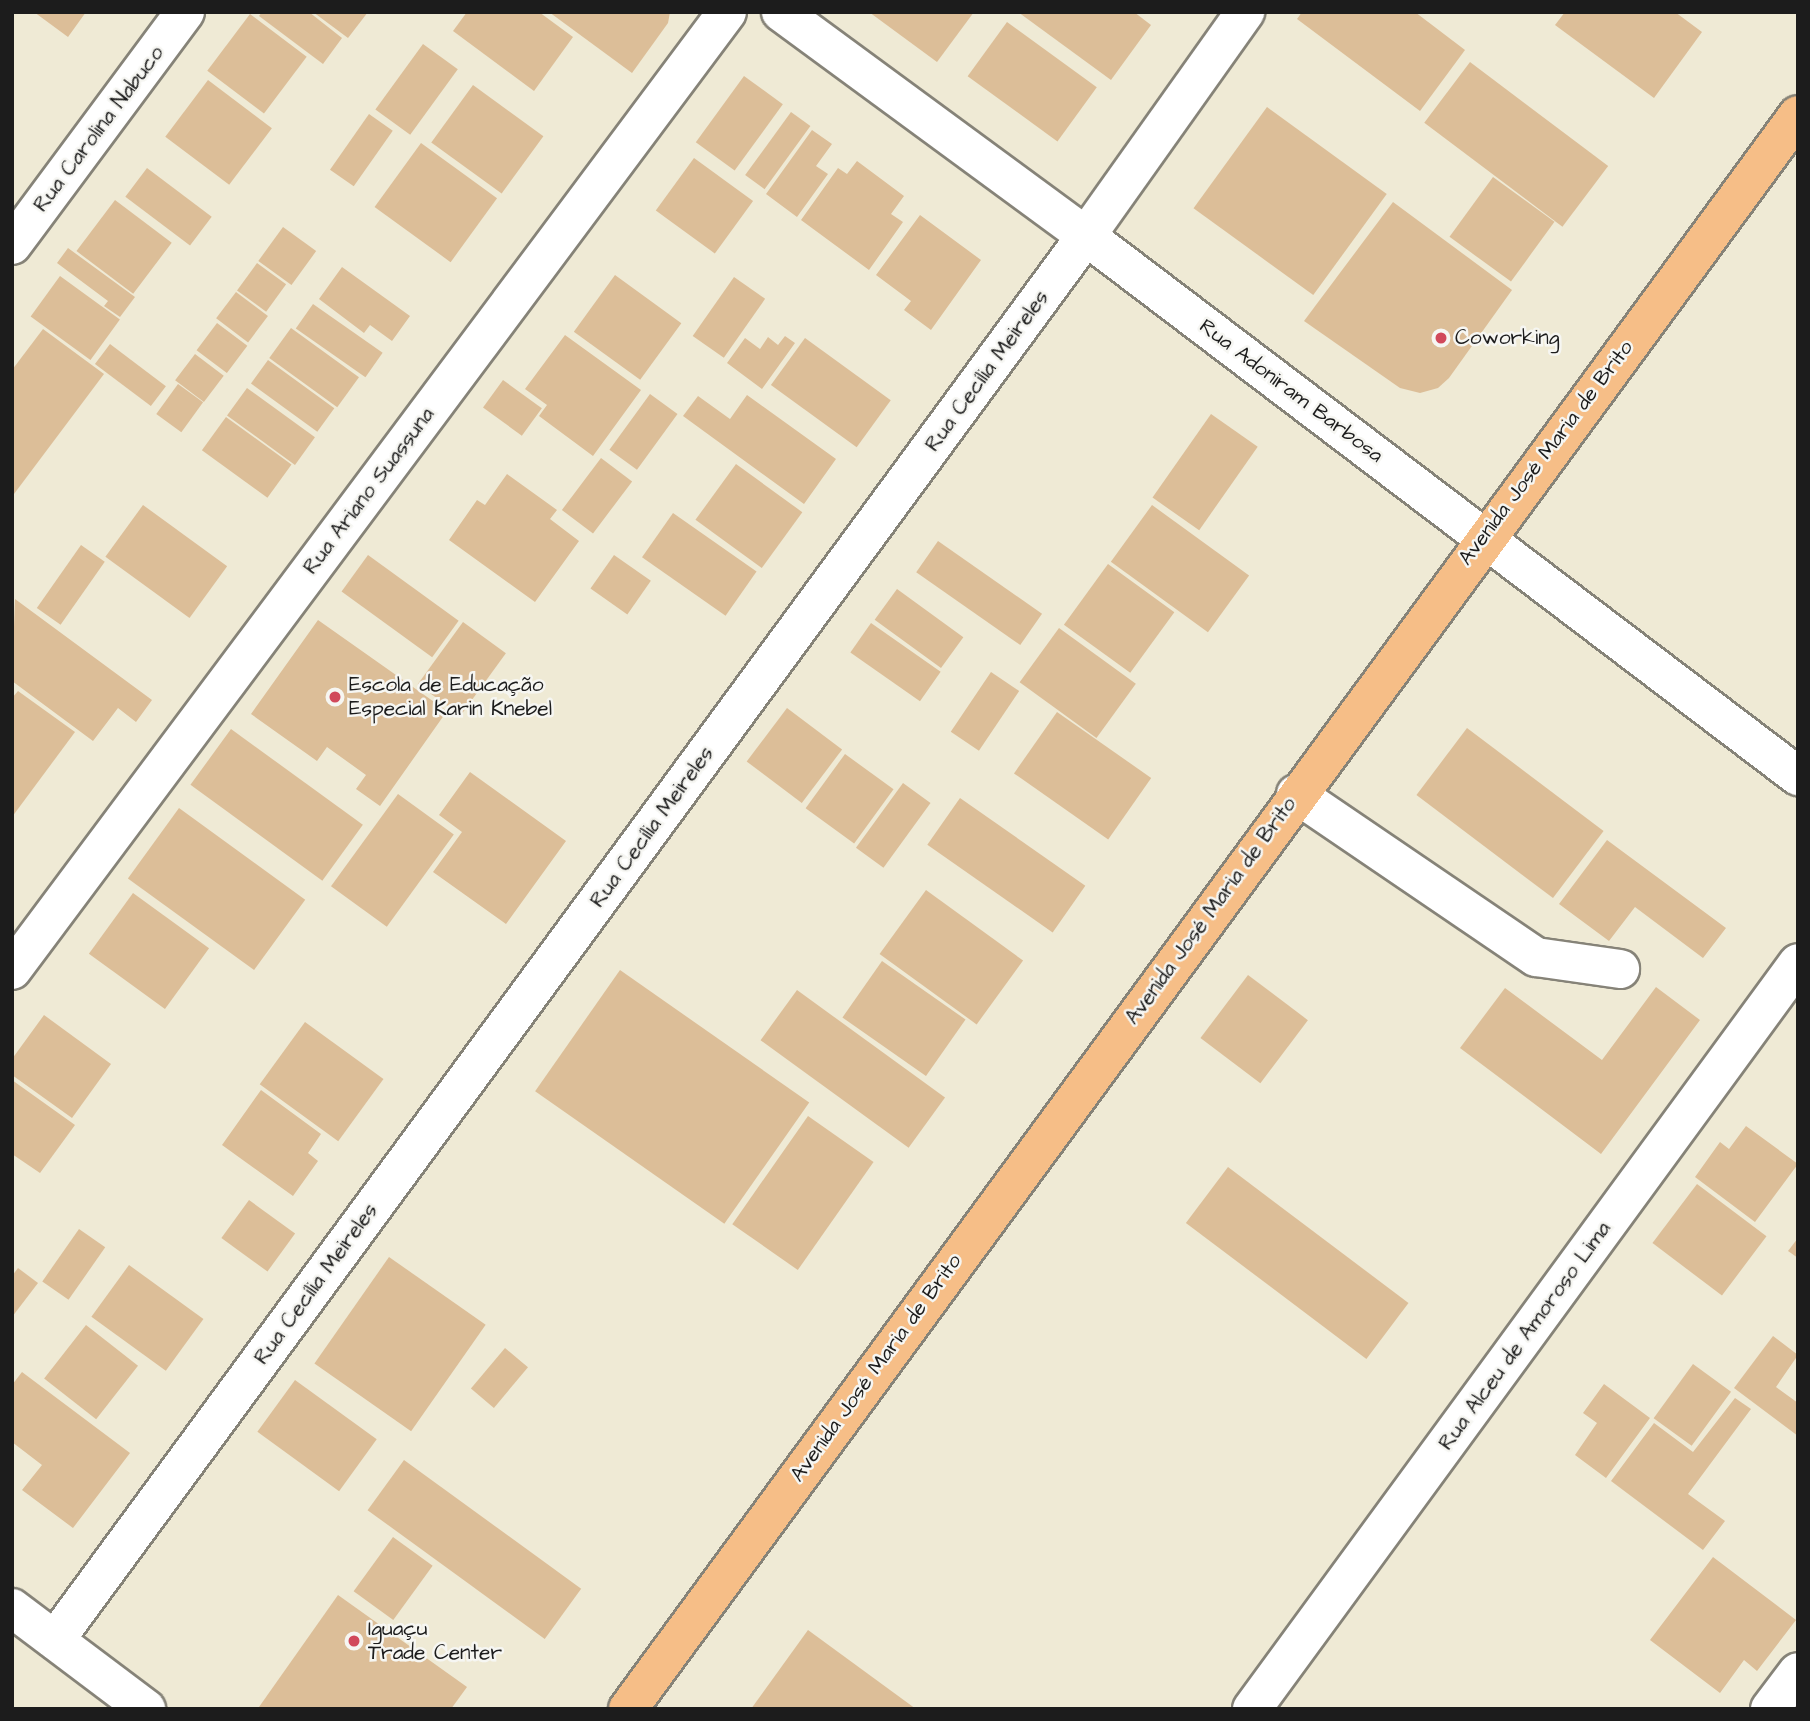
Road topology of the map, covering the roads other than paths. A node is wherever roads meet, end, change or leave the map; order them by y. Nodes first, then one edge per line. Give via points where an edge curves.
1 (185, 12) edge
2 (727, 12) edge
3 (781, 12) edge
4 (1245, 12) edge
5 (1798, 115) edge
6 (1086, 236) junction
7 (12, 245) edge
8 (1483, 537) junction
9 (1798, 776) edge
10 (1296, 794) junction
11 (1798, 963) edge
12 (1620, 969) dead end
13 (12, 971) edge
14 (12, 1608) edge
15 (55, 1640) junction
16 (1798, 1672) edge
17 (146, 1709) edge
18 (628, 1709) edge
19 (1252, 1709) edge
20 (1770, 1709) edge

1 - 7 street, Rua Carolina Nabuco
2 - 13 street, Rua Ariano Suassuna
3 - 6 street, Rua Adoniram Barbosa
4 - 6 street, Rua Cecília Meireles
5 - 8 main road, Avenida José Maria de Brito
6 - 8 street, Rua Adoniram Barbosa
6 - 15 street, Rua Cecília Meireles
8 - 9 street, Rua Adoniram Barbosa
8 - 10 main road, Avenida José Maria de Brito
10 - 12 street via 1536,957
10 - 18 main road, Avenida José Maria de Brito
11 - 19 street, Rua Alceu de Amoroso Lima
14 - 15 street
15 - 17 street
16 - 20 street

